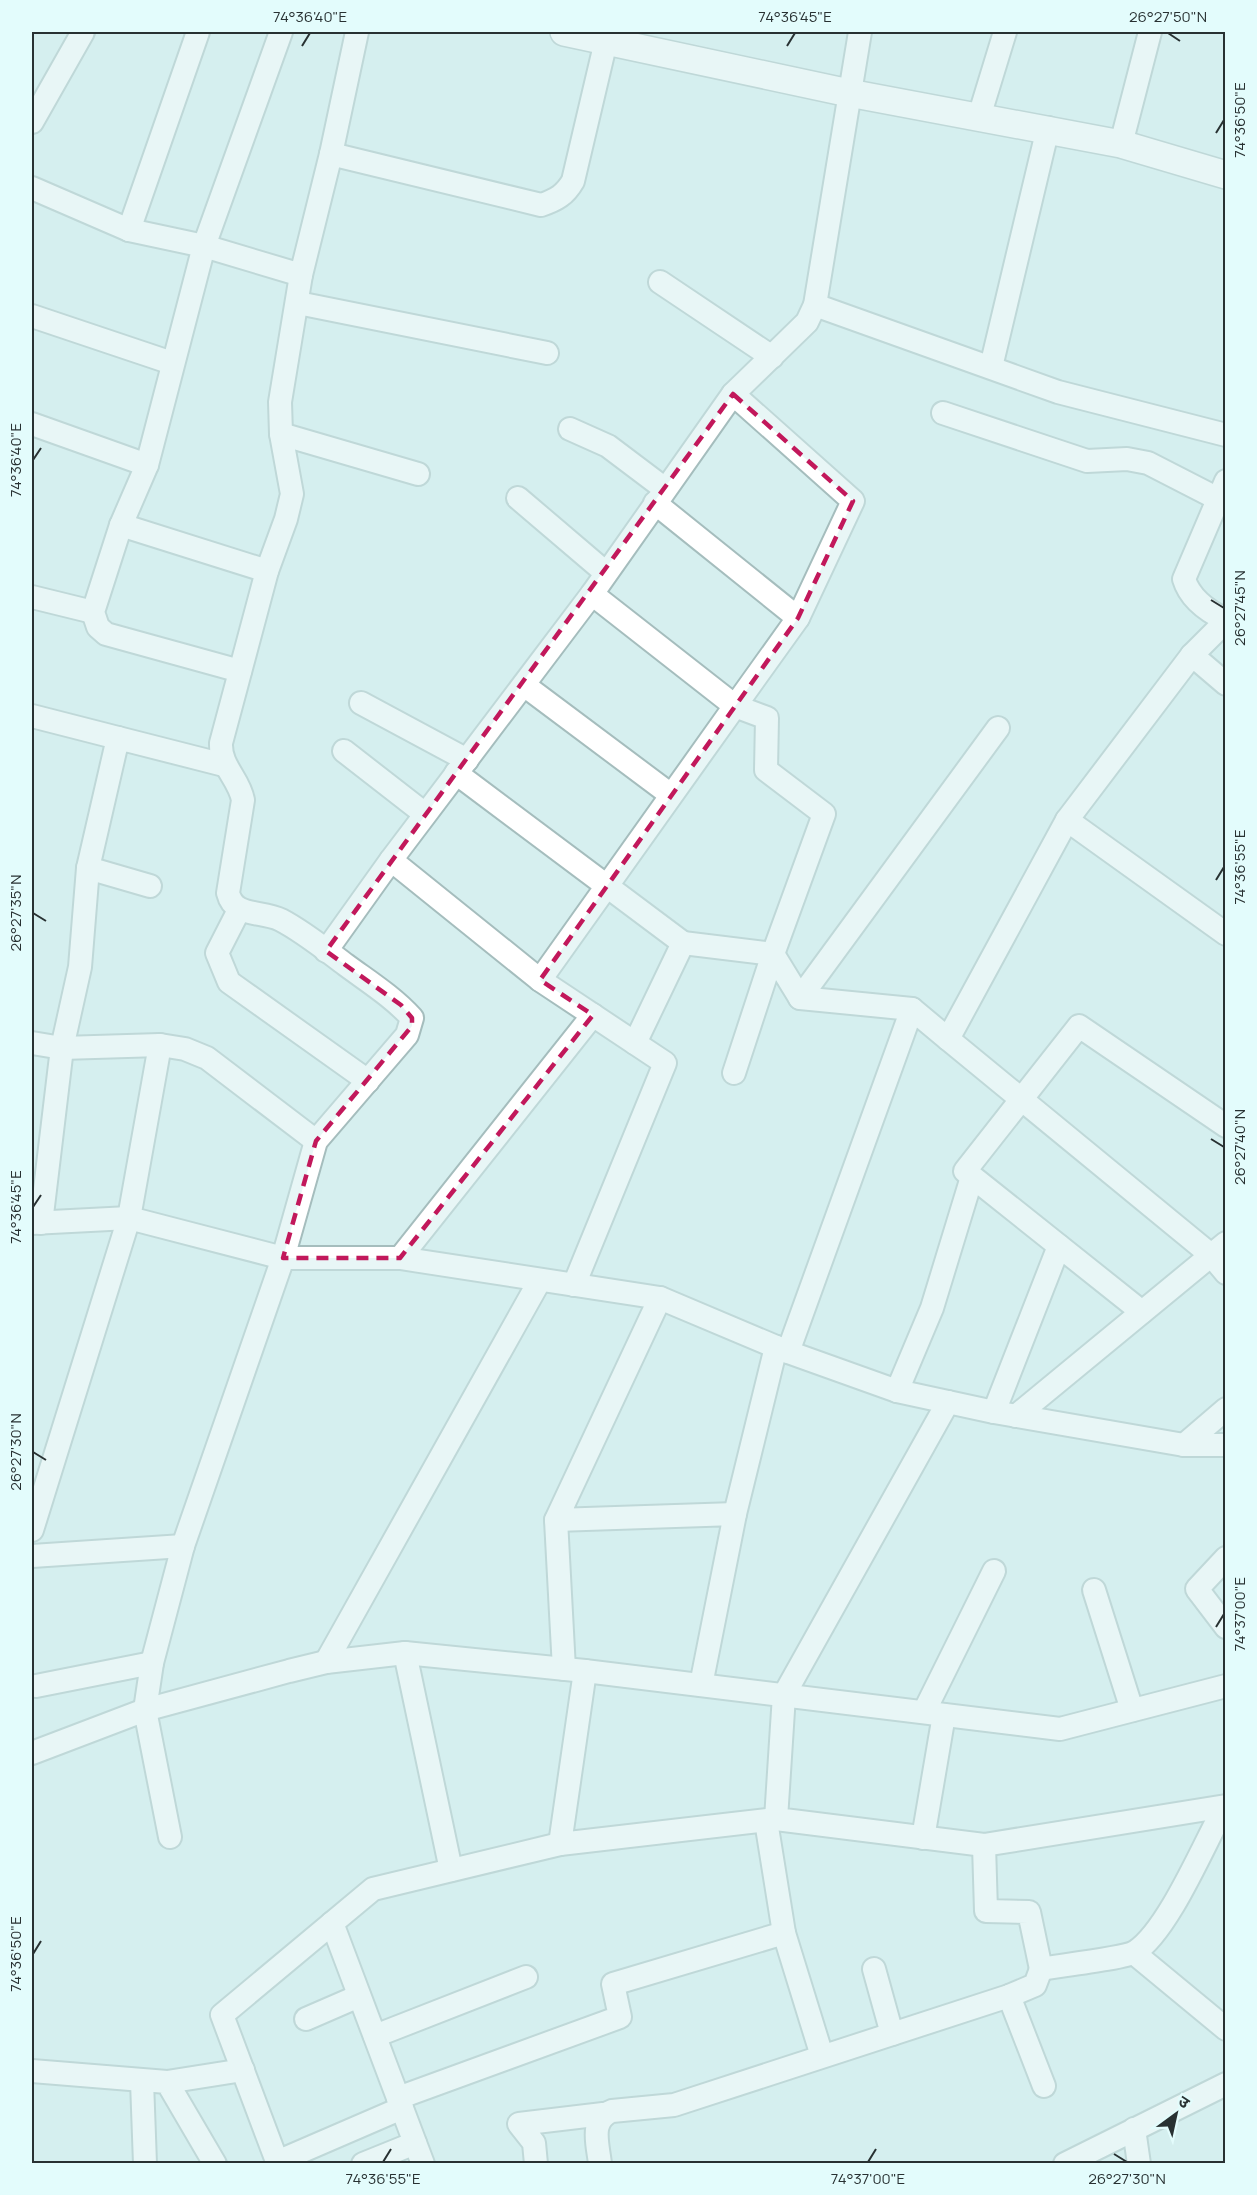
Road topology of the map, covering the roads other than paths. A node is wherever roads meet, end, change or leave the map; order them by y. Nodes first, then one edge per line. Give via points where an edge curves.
1 (83, 32) edge
2 (198, 32) edge
3 (281, 32) edge
4 (357, 32) edge
5 (564, 32) edge
6 (860, 32) edge
7 (1005, 32) edge
8 (1150, 32) edge
9 (635, 39) edge
10 (606, 40) junction
11 (849, 93) junction
12 (978, 117) junction
13 (32, 122) edge
14 (1048, 128) junction
15 (1121, 144) junction
16 (331, 154) junction
17 (1226, 175) edge
18 (32, 188) edge
19 (129, 230) junction
20 (204, 246) junction
21 (301, 275) junction
22 (660, 282) dead end
23 (298, 303) junction
24 (815, 305) junction
25 (32, 316) edge
26 (547, 353) dead end
27 (772, 357) junction
28 (172, 363) junction
29 (991, 367) junction
30 (733, 394) junction
31 (943, 413) dead end
32 (32, 424) edge
33 (570, 429) dead end
34 (281, 434) junction
35 (1226, 435) edge
36 (147, 465) junction
37 (418, 474) dead end
38 (1222, 494) edge
39 (660, 496) junction
40 (518, 498) dead end
41 (121, 525) junction
42 (267, 571) junction
43 (606, 573) junction
44 (592, 594) junction
45 (32, 597) edge
46 (93, 612) junction
47 (798, 618) junction
48 (1226, 620) edge
49 (1192, 655) junction
50 (240, 671) junction
51 (1226, 684) edge
52 (524, 685) junction
53 (361, 703) dead end
54 (735, 706) junction
55 (32, 716) edge
56 (998, 728) dead end
57 (118, 738) junction
58 (344, 751) dead end
59 (224, 765) junction
60 (461, 766) junction
61 (671, 795) junction
62 (425, 814) junction
63 (1067, 819) junction
64 (391, 860) junction
65 (88, 868) junction
66 (150, 886) dead end
67 (606, 887) junction
68 (239, 910) junction
69 (1226, 934) edge
70 (682, 943) junction
71 (326, 951) junction
72 (773, 954) junction
73 (540, 980) junction
74 (800, 998) junction
75 (912, 1009) junction
76 (593, 1015) junction
77 (948, 1039) junction
78 (32, 1043) edge
79 (636, 1043) junction
80 (160, 1045) junction
81 (62, 1048) junction
82 (734, 1073) dead end
83 (368, 1081) junction
84 (1021, 1099) junction
85 (1226, 1126) edge
86 (316, 1141) junction
87 (972, 1177) junction
88 (129, 1218) junction
89 (36, 1223) edge
90 (1059, 1246) junction
91 (1218, 1249) edge
92 (283, 1258) junction
93 (400, 1258) junction
94 (1226, 1273) edge
95 (540, 1280) junction
96 (574, 1285) junction
97 (660, 1298) junction
98 (1142, 1312) junction
99 (782, 1349) junction
100 (897, 1391) junction
101 (948, 1402) junction
102 (1226, 1409) edge
103 (1005, 1414) junction
104 (1184, 1444) junction
105 (1226, 1444) edge
106 (735, 1514) junction
107 (556, 1520) junction
108 (32, 1530) edge
109 (183, 1546) junction
110 (32, 1556) edge
111 (1226, 1558) edge
112 (994, 1571) dead end
113 (1094, 1590) dead end
114 (1226, 1627) edge
115 (405, 1653) junction
116 (326, 1662) junction
117 (152, 1664) junction
118 (574, 1670) junction
119 (701, 1685) junction
120 (36, 1686) dead end
121 (1226, 1686) edge
122 (784, 1695) junction
123 (145, 1710) junction
124 (1132, 1710) junction
125 (934, 1713) junction
126 (32, 1753) edge
127 (1225, 1807) edge
128 (771, 1820) junction
129 (170, 1838) dead end
130 (923, 1838) junction
131 (560, 1844) junction
132 (984, 1845) junction
133 (451, 1870) junction
134 (332, 1923) junction
135 (784, 1933) junction
136 (1134, 1953) junction
137 (874, 1969) dead end
138 (1041, 1969) junction
139 (526, 1977) dead end
140 (359, 1996) junction
141 (1009, 1996) junction
142 (306, 2019) dead end
143 (1226, 2029) edge
144 (892, 2034) junction
145 (375, 2036) junction
146 (822, 2056) junction
147 (243, 2070) junction
148 (32, 2071) edge
149 (142, 2081) junction
150 (167, 2082) junction
151 (1226, 2084) edge
152 (1044, 2086) dead end
153 (400, 2103) junction
154 (603, 2114) junction
155 (1134, 2129) junction
156 (419, 2153) edge
157 (145, 2163) edge
158 (215, 2163) edge
159 (278, 2163) edge
160 (365, 2163) edge
161 (536, 2163) edge
162 (600, 2163) edge
163 (1065, 2163) edge
164 (1139, 2163) edge

1 - 13 street
2 - 19 street
3 - 20 street
4 - 16 street
5 - 10 street
6 - 11 street
7 - 12 street
8 - 15 street
9 - 10 street
9 - 11 street
10 - 16 street via 573,181 566,193 553,201 541,205
11 - 12 street
11 - 24 street
12 - 14 street
14 - 15 street
14 - 29 street
15 - 17 street
16 - 21 street
18 - 19 street
19 - 20 street
20 - 21 street
20 - 28 street
21 - 23 street
22 - 27 street
23 - 26 street
23 - 34 street via 280,402
24 - 27 street via 807,322
24 - 29 street
25 - 28 street
27 - 30 street
28 - 36 street
29 - 35 street via 1058,392
30 - 39 street
30 - 47 street via 853,501
31 - 38 street via 1087,460 1148,463
32 - 36 street
33 - 39 street via 608,446
34 - 37 street
34 - 42 street via 292,494
36 - 41 street
38 - 48 street via 1184,579 1188,593
39 - 43 street
39 - 47 street
40 - 43 street
41 - 42 street
41 - 46 street
42 - 50 street
43 - 44 street
44 - 52 street
44 - 54 street
45 - 46 street
46 - 50 street via 98,627 106,634
47 - 54 street
48 - 49 street
49 - 51 street
49 - 63 street
50 - 59 street via 221,743
52 - 60 street
52 - 61 street
53 - 60 street
54 - 61 street
54 - 72 street via 767,718 766,770 824,814
55 - 57 street
56 - 74 street
57 - 59 street
57 - 65 street
58 - 62 street
59 - 68 street via 240,787 243,800 228,882 231,904
60 - 62 street
60 - 67 street
61 - 67 street
62 - 64 street
63 - 69 street
63 - 77 street
64 - 71 street
64 - 73 street
65 - 66 street
65 - 81 street via 80,967
67 - 70 street
67 - 73 street
68 - 71 street via 278,918
68 - 83 street via 216,953 230,982
70 - 72 street
70 - 79 street
71 - 83 street via 401,1005 412,1018 407,1035
72 - 74 street
72 - 82 street
73 - 76 street
74 - 75 street
75 - 77 street
75 - 99 street
76 - 79 street
76 - 93 street
77 - 84 street
78 - 81 street
79 - 96 street via 665,1063
80 - 81 street
80 - 86 street via 207,1058
80 - 88 street
81 - 89 street
83 - 86 street
84 - 85 street via 1079,1026
84 - 87 street via 965,1171
84 - 91 street
86 - 92 street
87 - 90 street
87 - 100 street via 932,1308
88 - 89 street
88 - 92 street
88 - 108 street
90 - 98 street
90 - 103 street
91 - 94 street
91 - 98 street
92 - 93 street
92 - 109 street
93 - 95 street
95 - 96 street
95 - 116 street
96 - 97 street
97 - 99 street
97 - 107 street
98 - 103 street
99 - 100 street
99 - 106 street
100 - 101 street
101 - 103 street
101 - 122 street
102 - 104 street
103 - 104 street
104 - 105 street
106 - 107 street
106 - 119 street
107 - 118 street
109 - 110 street
109 - 117 street
111 - 114 street via 1197,1588
112 - 125 street
113 - 124 street
115 - 116 street
115 - 118 street
115 - 133 street
116 - 123 street
117 - 120 street
117 - 123 street
118 - 119 street
118 - 131 street
119 - 122 street
121 - 124 street
122 - 125 street
122 - 128 street
123 - 126 street
123 - 129 street
124 - 125 street via 1060,1729
125 - 130 street
127 - 132 street
127 - 136 street via 1167,1915
128 - 130 street
128 - 131 street
128 - 135 street
130 - 132 street
131 - 133 street
132 - 138 street via 986,1911 1029,1912
133 - 134 street via 373,1889
134 - 140 street
134 - 147 street via 222,2015
135 - 146 street
135 - 153 street via 613,1984 620,2017
136 - 138 street
136 - 143 street
137 - 144 street
138 - 141 street via 1035,1985
139 - 145 street
140 - 142 street
140 - 145 street
141 - 144 street
141 - 152 street
144 - 146 street
145 - 153 street
146 - 154 street via 674,2104
147 - 150 street
147 - 159 street
148 - 149 street
149 - 150 street
149 - 157 street
150 - 158 street
151 - 155 street
153 - 156 street
153 - 159 street
154 - 161 street via 519,2124 534,2143
154 - 162 street via 596,2128
155 - 163 street
155 - 164 street
156 - 160 street

